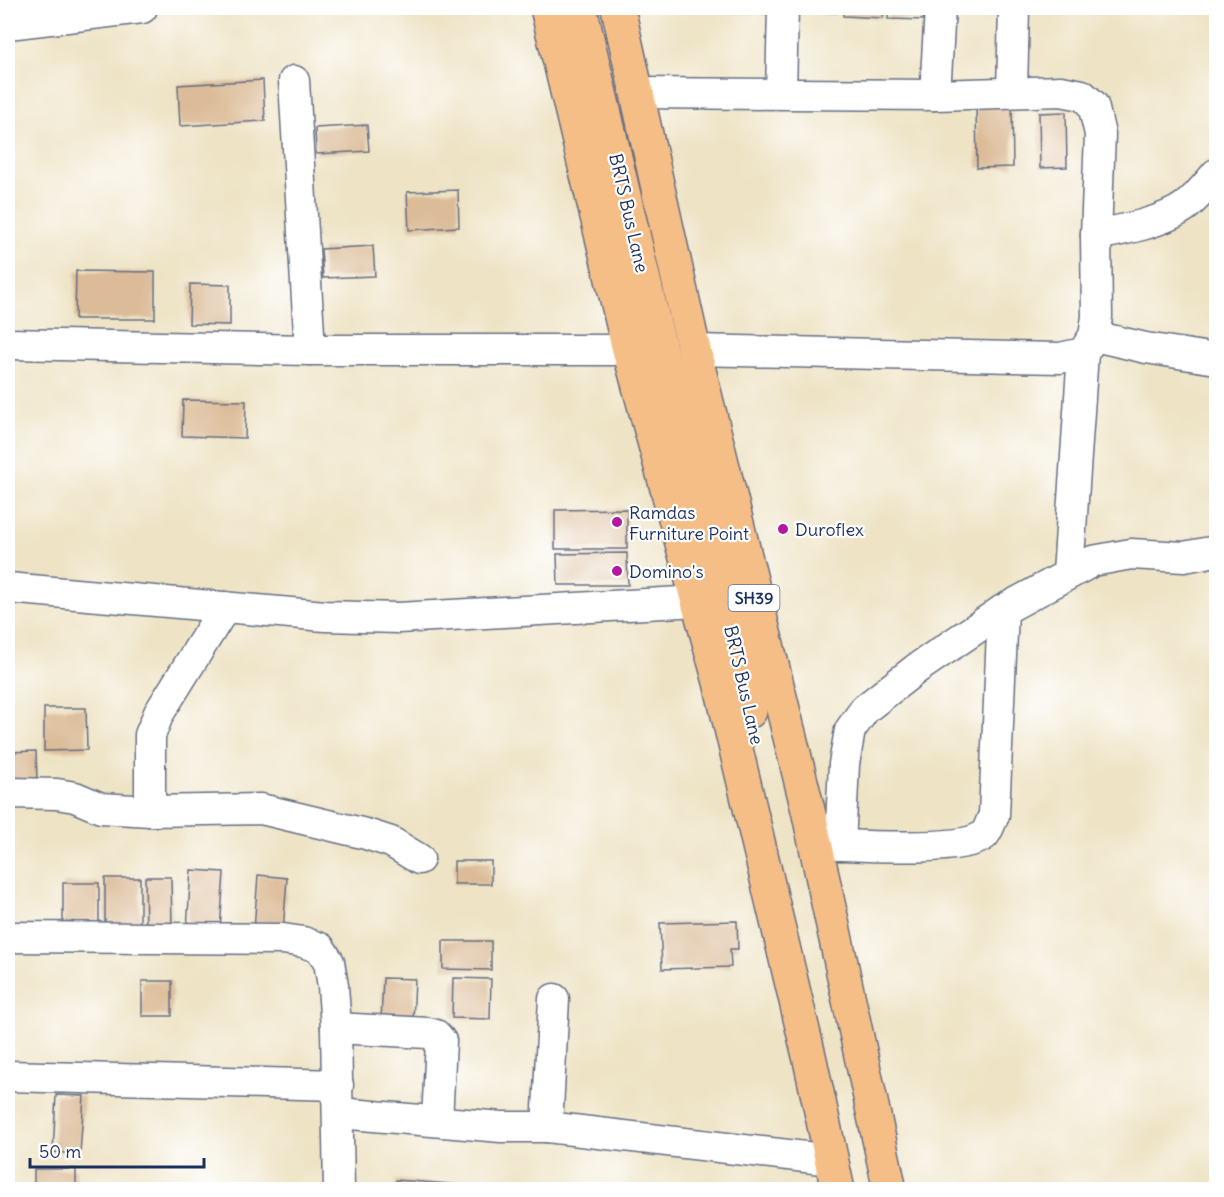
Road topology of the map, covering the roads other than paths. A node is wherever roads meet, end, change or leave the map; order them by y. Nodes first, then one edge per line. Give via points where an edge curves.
1 (142, 8) edge
2 (547, 8) edge
3 (580, 8) edge
4 (618, 8) edge
5 (783, 8) edge
6 (940, 8) edge
7 (1014, 8) edge
8 (8, 24) edge
9 (294, 81) dead end
10 (1012, 92) junction
11 (638, 93) junction
12 (781, 93) junction
13 (935, 95) junction
14 (1216, 174) edge
15 (1096, 235) junction
16 (8, 344) edge
17 (1088, 344) junction
18 (310, 350) junction
19 (630, 350) junction
20 (694, 350) junction
21 (1216, 359) edge
22 (1216, 551) edge
23 (1068, 573) junction
24 (8, 588) edge
25 (698, 601) junction
26 (225, 607) junction
27 (1003, 610) junction
28 (8, 793) edge
29 (150, 811) junction
30 (828, 844) junction
31 (419, 859) dead end
32 (8, 937) edge
33 (554, 999) dead end
34 (336, 1029) junction
35 (8, 1076) edge
36 (339, 1099) junction
37 (437, 1121) junction
38 (547, 1127) junction
39 (834, 1175) edge
40 (339, 1190) edge
41 (859, 1190) edge
42 (890, 1190) edge

1 - 8 street
2 - 19 main road, SH39
3 - 41 main road, BRTS Bus Lane via 660,350 717,568 832,1057
4 - 11 main road, SH39
5 - 12 street
6 - 13 street
7 - 10 street
9 - 18 street
10 - 13 street
10 - 15 street via 1061,91 1082,95 1093,105 1100,134
11 - 12 street
11 - 20 main road, SH39
12 - 13 street
14 - 15 street via 1185,207 1123,230
15 - 17 street via 1097,317
16 - 18 street
17 - 20 street via 1060,358
17 - 21 street
17 - 23 street
18 - 19 street
19 - 25 main road, SH39
20 - 30 main road, SH39
22 - 23 street via 1184,557 1131,554 1093,561
23 - 27 street
24 - 26 street
25 - 26 street via 398,618
25 - 39 main road, SH39
26 - 29 street via 159,712 150,735
27 - 30 street via 865,709 850,730
27 - 30 street via 994,815 985,835 970,842 917,847
28 - 29 street via 57,794 101,808
29 - 31 street via 269,811 366,834
30 - 42 main road, SH39
32 - 34 street via 303,942 320,948 329,962
33 - 38 street
34 - 36 street
34 - 37 street via 436,1035 441,1041
35 - 36 street
36 - 37 street
36 - 40 street
37 - 38 street
38 - 39 street

